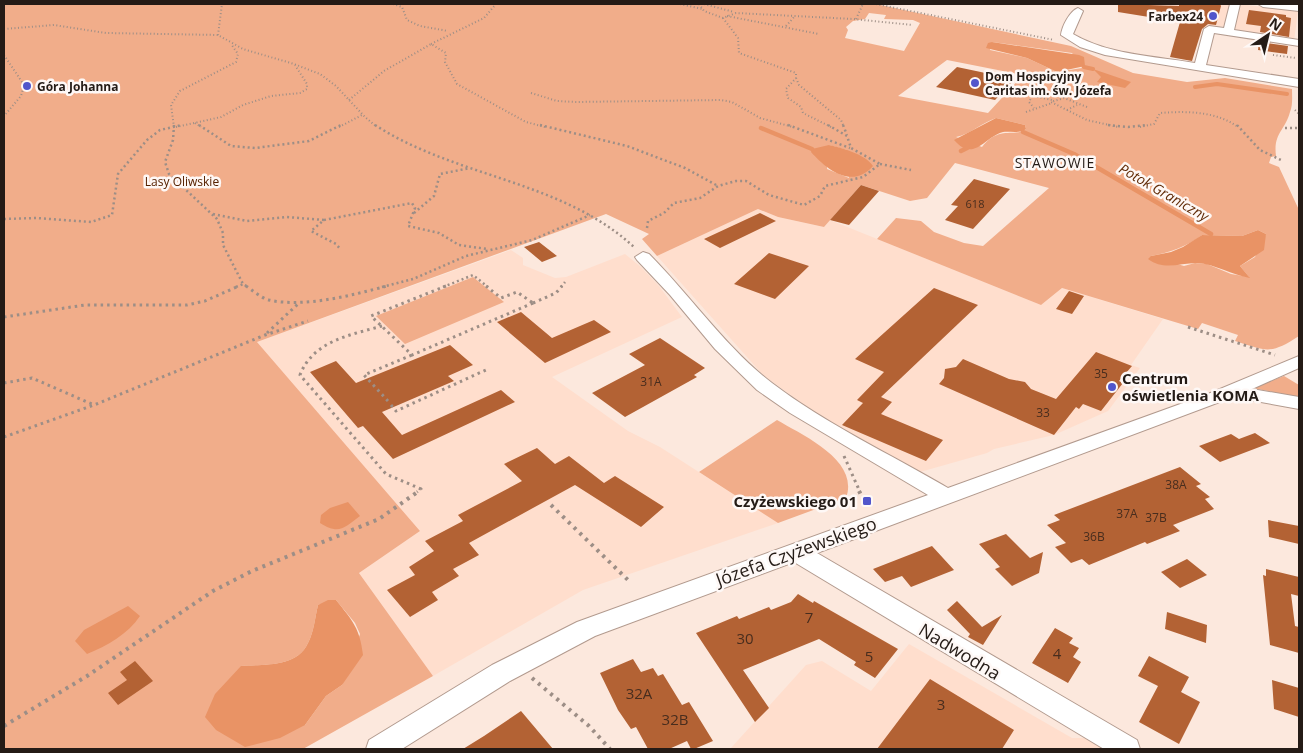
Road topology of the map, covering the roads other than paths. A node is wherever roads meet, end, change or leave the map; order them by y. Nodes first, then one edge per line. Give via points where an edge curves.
1 (1235, 4) edge
2 (1263, 4) edge
3 (1299, 8) edge
4 (1078, 11) dead end
5 (1228, 32) junction
6 (1299, 43) edge
7 (1201, 63) dead end
8 (1299, 83) edge
9 (643, 257) road end
10 (1299, 361) edge
11 (1231, 391) junction
12 (1299, 403) edge
13 (833, 431) joint
14 (946, 496) junction
15 (795, 551) junction
16 (379, 749) edge
17 (1127, 749) edge

1 - 5 street
2 - 3 street
4 - 8 street via 1066,34 1099,51
5 - 6 street
5 - 7 street via 1209,29
9 - 13 street via 742,367 764,386
10 - 11 street, Józefa Czyżewskiego
11 - 12 street
11 - 14 street, Józefa Czyżewskiego
13 - 14 street
14 - 15 street, Józefa Czyżewskiego
15 - 16 street, Józefa Czyżewskiego via 553,644 500,673
15 - 17 street, Nadwodna

